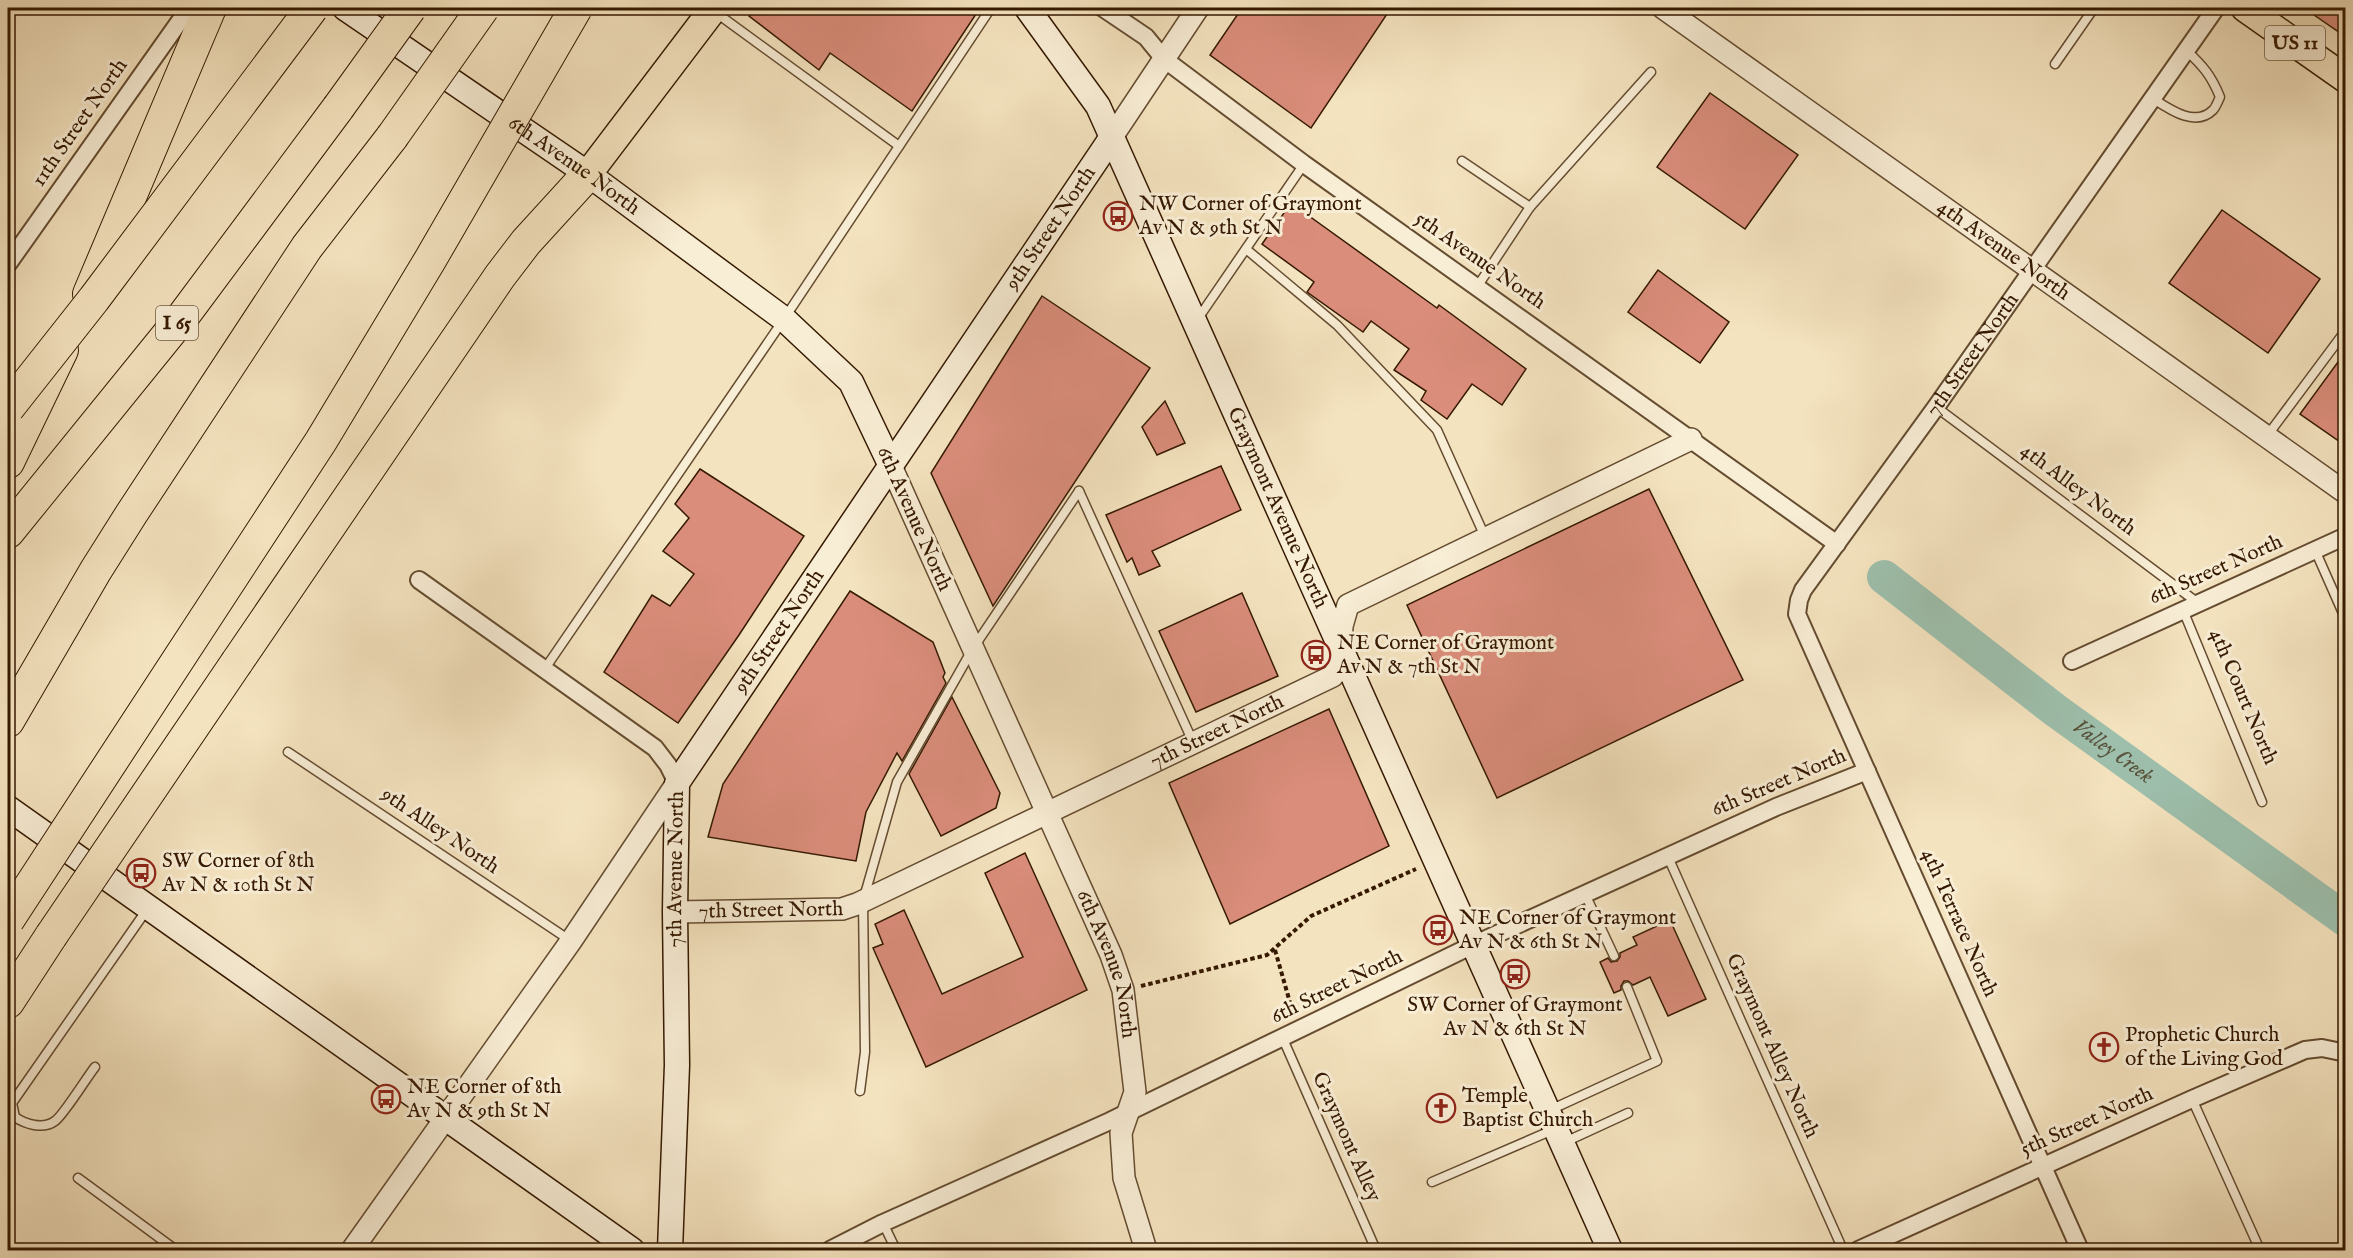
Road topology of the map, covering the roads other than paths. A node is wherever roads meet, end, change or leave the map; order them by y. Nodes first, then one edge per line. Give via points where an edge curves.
1 (189, 8) edge
2 (210, 8) edge
3 (312, 8) edge
4 (345, 8) edge
5 (410, 8) edge
6 (483, 8) edge
7 (576, 8) edge
8 (992, 8) edge
9 (1028, 8) edge
10 (1104, 8) edge
11 (1198, 8) edge
12 (1663, 8) edge
13 (2094, 8) edge
14 (2216, 8) edge
15 (2245, 8) edge
16 (713, 9) edge
17 (2186, 50) junction
18 (1164, 59) junction
19 (2055, 64) dead end
20 (1651, 72) dead end
21 (2346, 79) edge
22 (2152, 98) junction
23 (1112, 137) junction
24 (899, 146) junction
25 (1462, 161) dead end
26 (1304, 164) junction
27 (588, 174) junction
28 (1530, 207) junction
29 (1246, 249) junction
30 (8, 264) edge
31 (2031, 270) junction
32 (1477, 287) junction
33 (784, 319) junction
34 (1195, 323) junction
35 (2346, 330) edge
36 (1936, 407) junction
37 (8, 408) edge
38 (2266, 437) junction
39 (1691, 439) junction
40 (8, 462) edge
41 (891, 466) junction
42 (2346, 493) edge
43 (8, 531) edge
44 (2346, 536) edge
45 (1486, 540) junction
46 (1837, 544) junction
47 (2315, 550) junction
48 (419, 580) dead end
49 (2190, 607) junction
50 (1797, 614) joint
51 (2346, 620) edge
52 (972, 650) junction
53 (1342, 652) junction
54 (2072, 661) dead end
55 (544, 670) junction
56 (12, 713) edge
57 (1194, 744) junction
58 (288, 752) dead end
59 (1867, 771) junction
60 (677, 783) junction
61 (2262, 802) dead end
62 (8, 808) edge
63 (1046, 813) junction
64 (1668, 856) junction
65 (1585, 894) junction
66 (862, 901) junction
67 (149, 908) junction
68 (675, 912) junction
69 (8, 920) edge
70 (571, 941) junction
71 (1473, 945) junction
72 (1614, 956) dead end
73 (1627, 987) dead end
74 (8, 1002) edge
75 (1283, 1038) junction
76 (2342, 1052) edge
77 (95, 1067) dead end
78 (860, 1091) dead end
79 (2192, 1099) junction
80 (1128, 1112) junction
81 (1628, 1113) dead end
82 (444, 1118) junction
83 (1555, 1128) junction
84 (2043, 1166) junction
85 (78, 1178) dead end
86 (1432, 1182) dead end
87 (883, 1222) junction
88 (176, 1251) edge
89 (352, 1251) edge
90 (632, 1251) edge
91 (670, 1251) edge
92 (830, 1251) edge
93 (896, 1251) edge
94 (1146, 1251) edge
95 (1376, 1251) edge
96 (1610, 1251) edge
97 (1843, 1251) edge
98 (1858, 1251) edge
99 (2080, 1251) edge
100 (2260, 1251) edge

1 - 30 street, 11th Street North
2 - 40 highway via 99,274
3 - 37 highway, bridge
4 - 27 main road, 6th Avenue North
5 - 43 highway, I 65, bridge via 183,315
6 - 56 highway, bridge via 392,137 307,247 108,551
7 - 69 highway, bridge via 321,441
8 - 24 lane
9 - 23 main road, Graymont Avenue North via 1098,106
10 - 18 street, 5th Avenue North via 1146,37
11 - 18 street, 9th Street North
12 - 31 street, 4th Avenue North
13 - 19 lane
14 - 17 street, 7th Street North
15 - 21 main road, US 11
16 - 24 lane
16 - 27 main road
17 - 22 street, 7th Street North
17 - 22 lane via 2214,81 2220,97 2213,110 2199,117 2185,117
18 - 23 street, 9th Street North
18 - 26 street, 5th Avenue North
20 - 28 lane
22 - 31 street, 7th Street North
23 - 34 main road, Graymont Avenue North
23 - 41 main road, 9th Street North
24 - 33 lane
25 - 28 lane
26 - 29 lane
26 - 32 street, 5th Avenue North
27 - 33 main road, 6th Avenue North
27 - 74 highway, bridge via 500,276
28 - 32 lane
29 - 34 lane
29 - 45 lane via 1337,325 1437,430
31 - 36 street, 7th Street North
31 - 38 street, 4th Avenue North
32 - 39 street, 5th Avenue North
33 - 41 main road, 6th Avenue North via 851,382
33 - 55 lane
34 - 53 main road, Graymont Avenue North
35 - 38 lane
36 - 46 street, 7th Street North
36 - 49 lane, 4th Alley North
38 - 42 street, 4th Avenue North
39 - 45 street, 7th Street North
39 - 46 street, 5th Avenue North
41 - 52 street, 6th Avenue North
41 - 60 main road, 9th Street North
44 - 47 street, 6th Street North
45 - 53 street, 7th Street North via 1348,605 1342,626
46 - 50 street, 7th Street North via 1803,590
47 - 49 street, 6th Street North
47 - 51 lane
48 - 55 street, 7th Avenue North
49 - 54 street, 6th Street North
49 - 61 lane, 4th Court North
50 - 59 street, 4th Terrace North
52 - 57 lane via 1079,491
52 - 63 street, 6th Avenue North
52 - 66 lane via 897,782
53 - 57 street, 7th Street North via 1333,676
53 - 71 main road, Graymont Avenue North
55 - 60 street, 7th Avenue North via 655,748
57 - 63 street, 7th Street North
58 - 70 lane, 9th Alley North
59 - 64 street, 6th Street North
59 - 84 street, 4th Terrace North
60 - 68 main road, 7th Avenue North
60 - 70 street, 9th Street North
62 - 67 main road
63 - 66 street, 7th Street North
63 - 80 street, 6th Avenue North via 1123,990 1135,1092
64 - 65 street, 6th Street North
64 - 97 lane, Graymont Alley North
65 - 71 street, 6th Street North
65 - 72 lane
66 - 68 street, 7th Street North via 842,909
66 - 78 lane via 865,1052
67 - 77 lane via 12,1103 15,1117 25,1124 55,1121
67 - 82 main road
68 - 91 main road, 7th Avenue North via 677,1065
70 - 82 street, 9th Street North
71 - 75 street, 6th Street North
71 - 83 main road, Graymont Avenue North
73 - 83 lane via 1657,1061
75 - 80 street, 6th Street North
75 - 95 lane, Graymont Alley
76 - 79 street, 5th Street North via 2305,1050
79 - 84 street, 5th Street North
79 - 100 lane
80 - 87 street, 6th Street North
80 - 94 street, 6th Avenue North via 1121,1133 1124,1178
81 - 83 lane
82 - 89 street, 9th Street North
82 - 90 main road
83 - 86 lane
83 - 96 main road, Graymont Avenue North
84 - 98 street, 5th Street North
84 - 99 street, 4th Terrace North
85 - 88 lane
87 - 92 street, 6th Street North
87 - 93 lane

